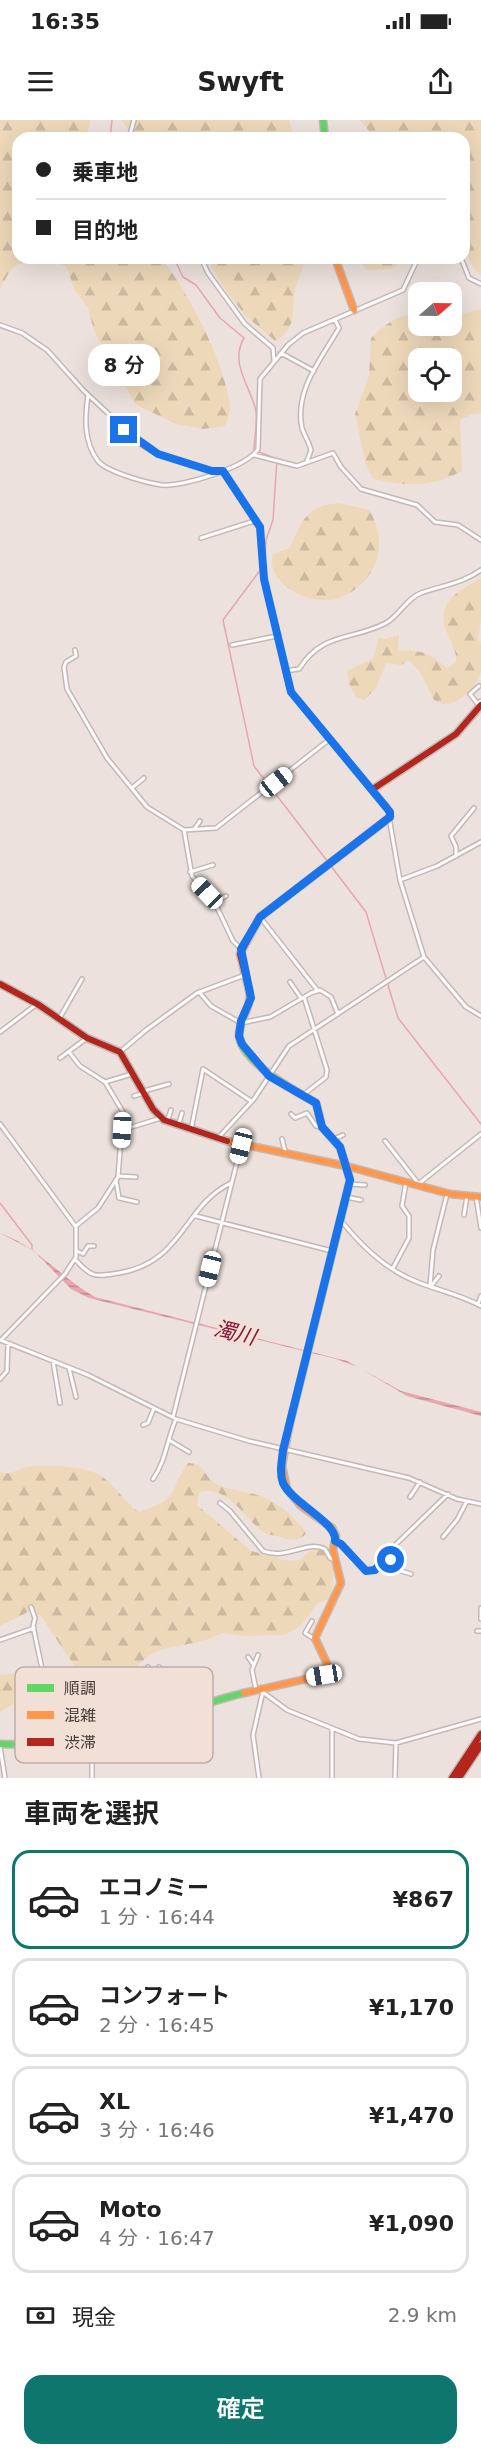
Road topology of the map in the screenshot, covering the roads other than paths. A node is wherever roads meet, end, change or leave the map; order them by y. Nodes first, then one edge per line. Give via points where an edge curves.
1 (204, 264) edge
2 (337, 264) edge
3 (415, 264) edge
4 (463, 264) edge
5 (481, 284) edge
6 (354, 310) junction
7 (335, 320) junction
8 (0, 325) edge
9 (281, 353) junction
10 (274, 361) junction
11 (314, 371) junction
12 (88, 395) junction
13 (254, 455) junction
14 (306, 463) junction
15 (223, 471) junction
16 (217, 472) junction
17 (257, 520) junction
18 (201, 538) dead end
19 (481, 540) edge
20 (481, 570) edge
21 (277, 636) junction
22 (232, 645) dead end
23 (75, 650) dead end
24 (285, 671) junction
25 (479, 686) dead end
26 (481, 700) edge
27 (481, 705) edge
28 (330, 739) junction
29 (144, 778) dead end
30 (132, 788) junction
31 (373, 789) junction
32 (474, 808) dead end
33 (390, 817) junction
34 (200, 821) dead end
35 (195, 828) junction
36 (184, 831) junction
37 (481, 842) edge
38 (456, 856) junction
39 (213, 865) dead end
40 (190, 872) junction
41 (400, 880) junction
42 (226, 896) dead end
43 (215, 902) junction
44 (260, 917) junction
45 (241, 949) junction
46 (424, 957) junction
47 (245, 975) junction
48 (82, 979) dead end
49 (290, 982) dead end
50 (0, 984) edge
51 (318, 991) junction
52 (199, 992) junction
53 (303, 998) junction
54 (37, 1004) junction
55 (338, 1014) junction
56 (481, 1016) edge
57 (59, 1019) junction
58 (241, 1023) junction
59 (315, 1031) junction
60 (0, 1032) edge
61 (87, 1038) junction
62 (69, 1052) junction
63 (120, 1052) junction
64 (60, 1058) dead end
65 (134, 1073) junction
66 (269, 1076) junction
67 (105, 1082) junction
68 (169, 1084) dead end
69 (144, 1092) junction
70 (303, 1095) junction
71 (134, 1096) dead end
72 (251, 1101) junction
73 (171, 1110) dead end
74 (182, 1113) dead end
75 (291, 1114) dead end
76 (164, 1120) junction
77 (0, 1124) edge
78 (178, 1126) junction
79 (322, 1127) junction
80 (122, 1130) junction
81 (190, 1130) junction
82 (481, 1134) edge
83 (343, 1135) dead end
84 (217, 1139) junction
85 (282, 1139) dead end
86 (334, 1139) junction
87 (385, 1141) dead end
88 (241, 1146) junction
89 (286, 1155) junction
90 (346, 1166) junction
91 (136, 1176) dead end
92 (117, 1178) junction
93 (406, 1182) junction
94 (231, 1183) junction
95 (349, 1184) junction
96 (417, 1184) junction
97 (365, 1185) dead end
98 (447, 1193) junction
99 (467, 1196) junction
100 (478, 1196) edge
101 (346, 1197) junction
102 (362, 1200) dead end
103 (137, 1202) dead end
104 (464, 1215) dead end
105 (196, 1216) junction
106 (340, 1219) junction
107 (221, 1223) junction
108 (76, 1226) junction
109 (481, 1228) edge
110 (94, 1246) dead end
111 (77, 1251) junction
112 (332, 1251) junction
113 (75, 1259) junction
114 (393, 1268) junction
115 (439, 1276) dead end
116 (431, 1286) junction
117 (481, 1296) edge
118 (479, 1305) edge
119 (0, 1340) edge
120 (8, 1343) junction
121 (53, 1361) junction
122 (69, 1368) junction
123 (0, 1379) edge
124 (76, 1397) dead end
125 (60, 1403) dead end
126 (154, 1408) junction
127 (174, 1418) junction
128 (143, 1425) dead end
129 (169, 1440) junction
130 (283, 1450) junction
131 (189, 1452) dead end
132 (153, 1479) dead end
133 (420, 1482) junction
134 (448, 1494) junction
135 (410, 1497) dead end
136 (467, 1501) junction
137 (220, 1503) dead end
138 (481, 1504) edge
139 (443, 1537) dead end
140 (335, 1541) junction
141 (387, 1554) junction
142 (335, 1560) junction
143 (411, 1574) dead end
144 (31, 1607) dead end
145 (481, 1608) edge
146 (481, 1619) edge
147 (312, 1621) dead end
148 (34, 1628) junction
149 (0, 1640) edge
150 (316, 1640) junction
151 (258, 1655) dead end
152 (248, 1657) dead end
153 (253, 1664) junction
154 (42, 1667) edge
155 (259, 1690) junction
156 (213, 1700) edge
157 (481, 1719) edge
158 (332, 1729) junction
159 (481, 1734) edge
160 (396, 1743) junction
161 (0, 1745) edge
162 (15, 1745) edge
163 (481, 1745) edge
164 (5, 1778) edge
165 (259, 1778) edge
166 (332, 1778) edge
167 (395, 1778) edge
168 (452, 1778) edge
169 (459, 1778) edge

1 - 10 street via 245,324 273,348
2 - 6 main road
3 - 6 street via 403,290
4 - 5 street via 469,278
6 - 7 street
7 - 9 street via 298,336
7 - 11 street via 339,328
8 - 12 street via 22,333 47,350
9 - 10 street
9 - 11 street
10 - 13 street via 260,379 260,439
11 - 14 street via 303,397 302,428 311,450
12 - 16 street via 143,446
12 - 16 street via 84,427 99,463 132,478 162,485
13 - 14 street via 297,466
13 - 15 street
14 - 19 street via 333,453 340,467 361,489 420,506 435,522 458,525
15 - 16 street
15 - 17 street
17 - 18 street
17 - 21 street via 262,533 264,579
20 - 24 street via 452,586 417,594 385,624 322,645 298,669
21 - 22 street
21 - 24 street
23 - 30 street via 76,656 64,667 70,698 112,766
24 - 28 street via 294,696
25 - 26 street via 470,694 477,703
27 - 31 main road via 456,735
28 - 31 street
28 - 35 street via 221,825
29 - 30 street
30 - 36 street via 147,807
31 - 33 street via 387,806
32 - 38 street via 451,836
33 - 41 street
33 - 44 main road
34 - 35 street
35 - 36 street
36 - 40 street
37 - 38 street
38 - 41 street
39 - 40 street
40 - 43 street
41 - 46 street
42 - 43 street
43 - 45 street via 233,941
44 - 45 main road
44 - 51 street
45 - 47 main road
46 - 55 street
46 - 56 street via 466,1008
47 - 52 street
47 - 58 main road via 251,1003
48 - 57 street
49 - 53 street
50 - 54 main road
51 - 53 street
51 - 55 street via 331,997
52 - 58 street via 211,1006
52 - 63 street
53 - 58 street via 270,1017
53 - 59 street
54 - 57 main road
54 - 60 street
55 - 59 street
57 - 61 main road
58 - 66 main road via 242,1044
59 - 66 street via 289,1046
59 - 70 street via 327,1074
61 - 62 street
61 - 63 main road
62 - 64 street
62 - 67 street via 80,1066
63 - 65 main road
65 - 67 street
65 - 69 main road
66 - 70 main road
66 - 72 street
67 - 80 street via 122,1108
68 - 69 street
69 - 71 street
69 - 76 main road
70 - 79 main road via 317,1105
72 - 81 street via 203,1069
72 - 84 street
73 - 76 street
74 - 78 street
75 - 79 street via 295,1118 307,1113 316,1126
76 - 78 main road
76 - 80 street
77 - 108 street
78 - 81 main road
79 - 86 main road
80 - 92 street
81 - 84 main road
82 - 96 street
83 - 86 street
84 - 88 main road
85 - 89 street
86 - 90 main road
87 - 96 street
88 - 89 main road
88 - 94 street
89 - 90 main road
90 - 93 main road
90 - 95 main road
91 - 92 street
92 - 103 street via 119,1198
92 - 108 street via 98,1208
93 - 96 main road
93 - 114 street via 402,1206 409,1216 409,1238
94 - 105 street via 219,1189
94 - 107 street
95 - 97 street
95 - 101 main road
96 - 98 main road
98 - 99 main road
98 - 116 street via 434,1250
99 - 100 main road
99 - 104 street
100 - 109 street
101 - 102 street
101 - 106 main road
105 - 107 street
105 - 113 street via 163,1256 137,1270 92,1275
106 - 112 main road
106 - 114 street via 359,1244
107 - 112 street
107 - 127 street
108 - 111 street
110 - 111 street via 88,1246 84,1254
111 - 113 street
112 - 130 main road
113 - 119 street
114 - 116 street
115 - 116 street
116 - 118 street
117 - 118 street
119 - 120 street
120 - 121 street
120 - 123 street via 7,1371
121 - 122 street
121 - 125 street
122 - 124 street
122 - 126 street
126 - 127 street
126 - 128 street via 148,1423
127 - 129 street
127 - 130 street
129 - 131 street
129 - 132 street via 163,1464
130 - 133 street
130 - 140 main road via 284,1485 294,1498 332,1528
133 - 134 street
133 - 135 street
134 - 136 street
134 - 141 street
136 - 138 street
136 - 139 street via 458,1520
137 - 142 street via 263,1551 283,1555 301,1548 320,1547
140 - 141 street via 371,1572
140 - 142 main road
141 - 143 street via 398,1570
142 - 150 main road via 341,1583
144 - 148 street
145 - 146 street
147 - 150 street via 305,1633
148 - 149 street
148 - 154 street
150 - 155 main road via 330,1666 328,1673
151 - 153 street
152 - 153 street
153 - 155 street
155 - 156 main road
155 - 158 street via 287,1710
155 - 165 street via 253,1735
157 - 160 street
158 - 160 street via 354,1738
158 - 166 street
159 - 168 main road
160 - 167 street
161 - 162 main road
161 - 164 street
163 - 169 main road

